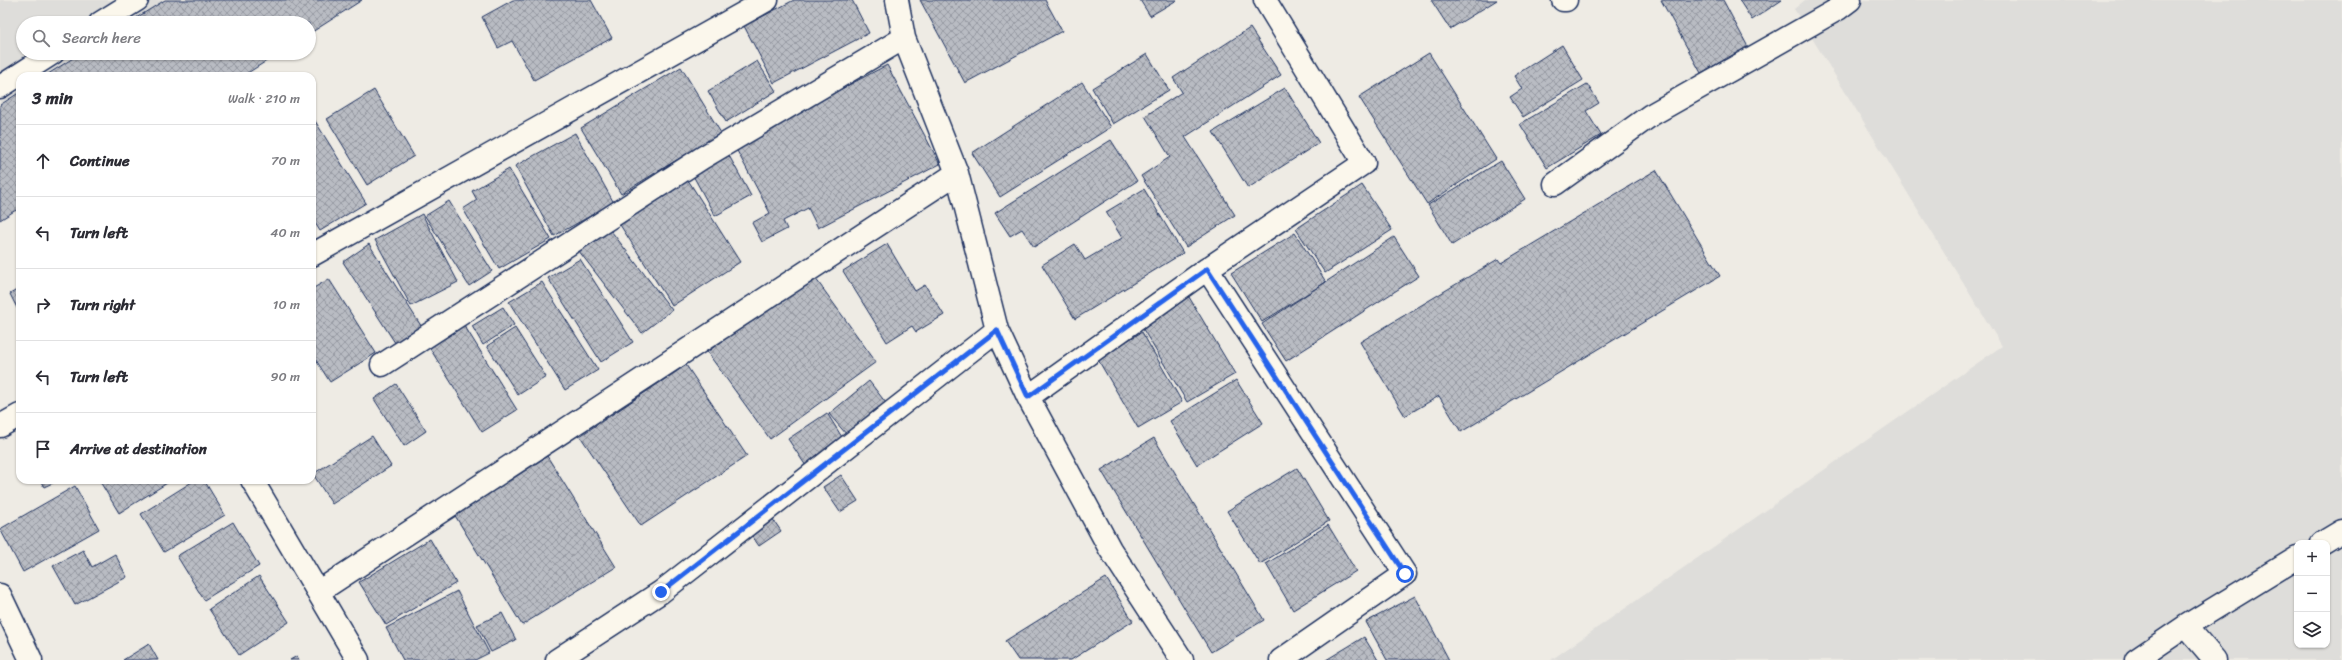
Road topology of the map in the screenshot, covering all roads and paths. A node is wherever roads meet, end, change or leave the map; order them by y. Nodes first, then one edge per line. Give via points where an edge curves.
1 (136, 0) edge
2 (767, 0) edge
3 (897, 0) edge
4 (1265, 0) edge
5 (1563, 0) edge
6 (1566, 0) edge
7 (1840, 3) edge
8 (111, 16) edge
9 (904, 38) junction
10 (42, 60) edge
11 (23, 72) edge
12 (16, 77) edge
13 (0, 87) edge
14 (957, 173) junction
15 (1554, 184) dead end
16 (316, 252) edge
17 (1207, 269) junction
18 (997, 330) junction
19 (382, 365) dead end
20 (1028, 397) junction
21 (16, 417) edge
22 (0, 426) edge
23 (254, 484) edge
24 (2342, 531) edge
25 (2327, 540) edge
26 (2294, 560) edge
27 (318, 592) junction
28 (0, 595) edge
29 (2186, 626) junction
30 (32, 660) edge
31 (358, 660) edge
32 (557, 660) edge
33 (1182, 660) edge
34 (1281, 660) edge
35 (2136, 660) edge
36 (2215, 660) edge

1 - 8 street
2 - 16 street
3 - 9 street
4 - 17 street via 1364,163
5 - 6 street
7 - 15 street via 1651,115
9 - 14 street
9 - 19 street via 702,158
10 - 11 street
12 - 13 street
14 - 18 street
14 - 27 street
17 - 20 street
17 - 34 street via 1405,574
18 - 20 street
18 - 32 street via 661,592
20 - 33 street via 1110,549
21 - 22 street
23 - 27 street
24 - 25 street
26 - 29 street
27 - 31 street
28 - 30 street
29 - 35 street
29 - 36 street

